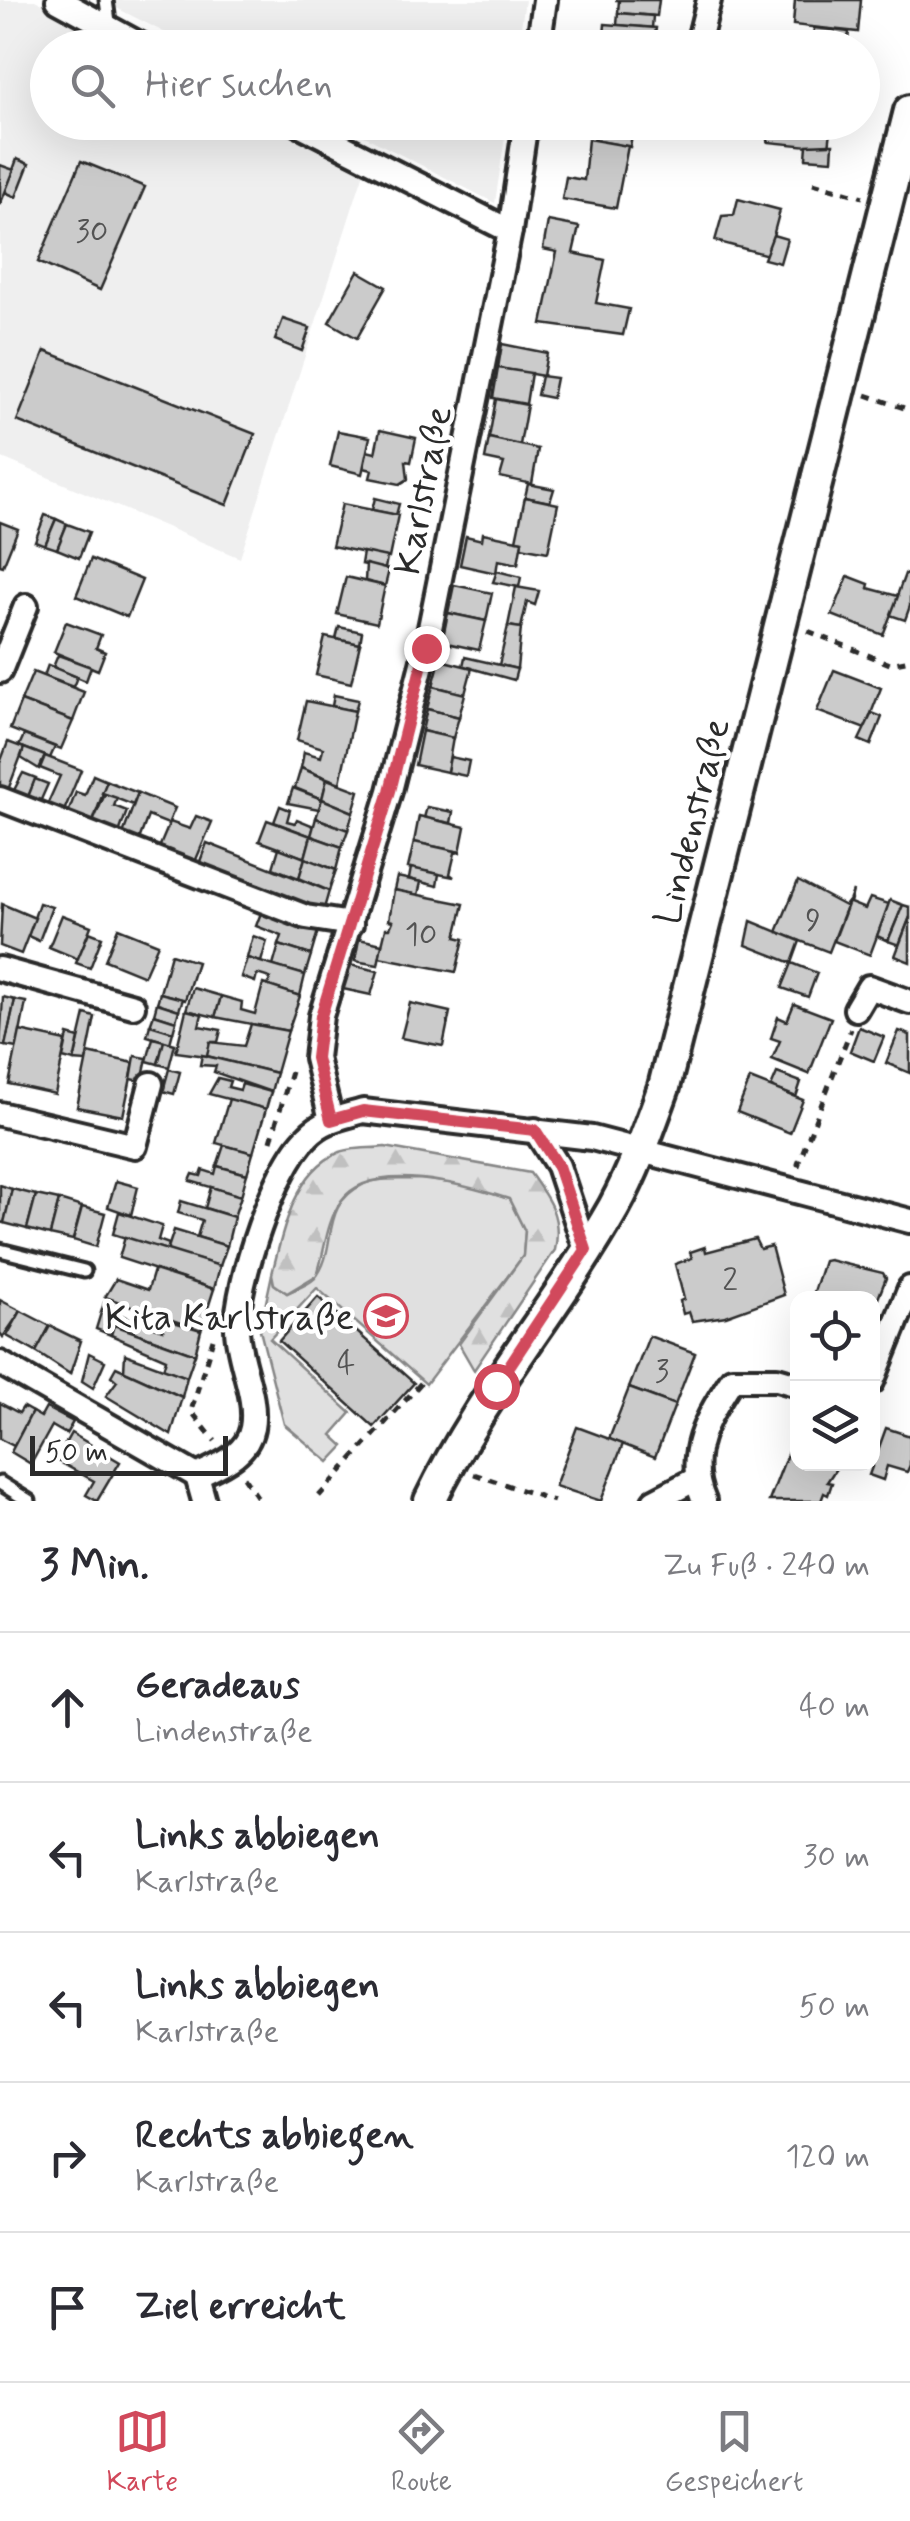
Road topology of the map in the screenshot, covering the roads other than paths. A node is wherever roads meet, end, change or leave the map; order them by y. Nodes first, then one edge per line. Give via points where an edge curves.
1 (58, 0) edge
2 (106, 0) edge
3 (545, 0) edge
4 (708, 0) edge
5 (110, 29) joint
6 (541, 30) edge
7 (702, 30) edge
8 (910, 110) edge
9 (331, 140) edge
10 (523, 140) edge
11 (510, 231) junction
12 (26, 606) dead end
13 (0, 671) edge
14 (0, 800) edge
15 (351, 924) junction
16 (0, 969) edge
17 (910, 1002) edge
18 (133, 1006) dead end
19 (856, 1010) road end
20 (151, 1084) dead end
21 (0, 1114) edge
22 (331, 1120) junction
23 (535, 1130) junction
24 (642, 1150) junction
25 (910, 1221) edge
26 (0, 1250) edge
27 (586, 1250) junction
28 (84, 1271) dead end
29 (910, 1288) edge
30 (0, 1363) edge
31 (872, 1381) edge
32 (790, 1383) edge
33 (196, 1476) junction
34 (0, 1482) edge
35 (699, 1490) edge
36 (29, 1501) edge
37 (204, 1501) edge
38 (430, 1501) edge
39 (654, 1501) edge

1 - 5 street
2 - 5 lane
3 - 6 street
4 - 7 street
8 - 24 street, Lindenstraße via 664,1087
9 - 11 street
10 - 11 street, Karlstraße
11 - 15 street, Karlstraße via 426,648
12 - 13 street
14 - 15 street via 306,917
15 - 22 street, Karlstraße via 321,1016 316,1058
16 - 18 street
17 - 19 street via 870,987
20 - 21 street via 135,1146
22 - 23 street via 363,1111
22 - 33 street via 298,1146 278,1183 242,1288 238,1354 252,1426 245,1446
23 - 24 street
23 - 27 street via 558,1166
24 - 25 street
24 - 27 street, Lindenstraße
26 - 28 lane
27 - 38 street, Lindenstraße
29 - 31 street
30 - 33 street
32 - 35 street via 732,1379 701,1427
33 - 37 street
34 - 36 lane
35 - 39 street

